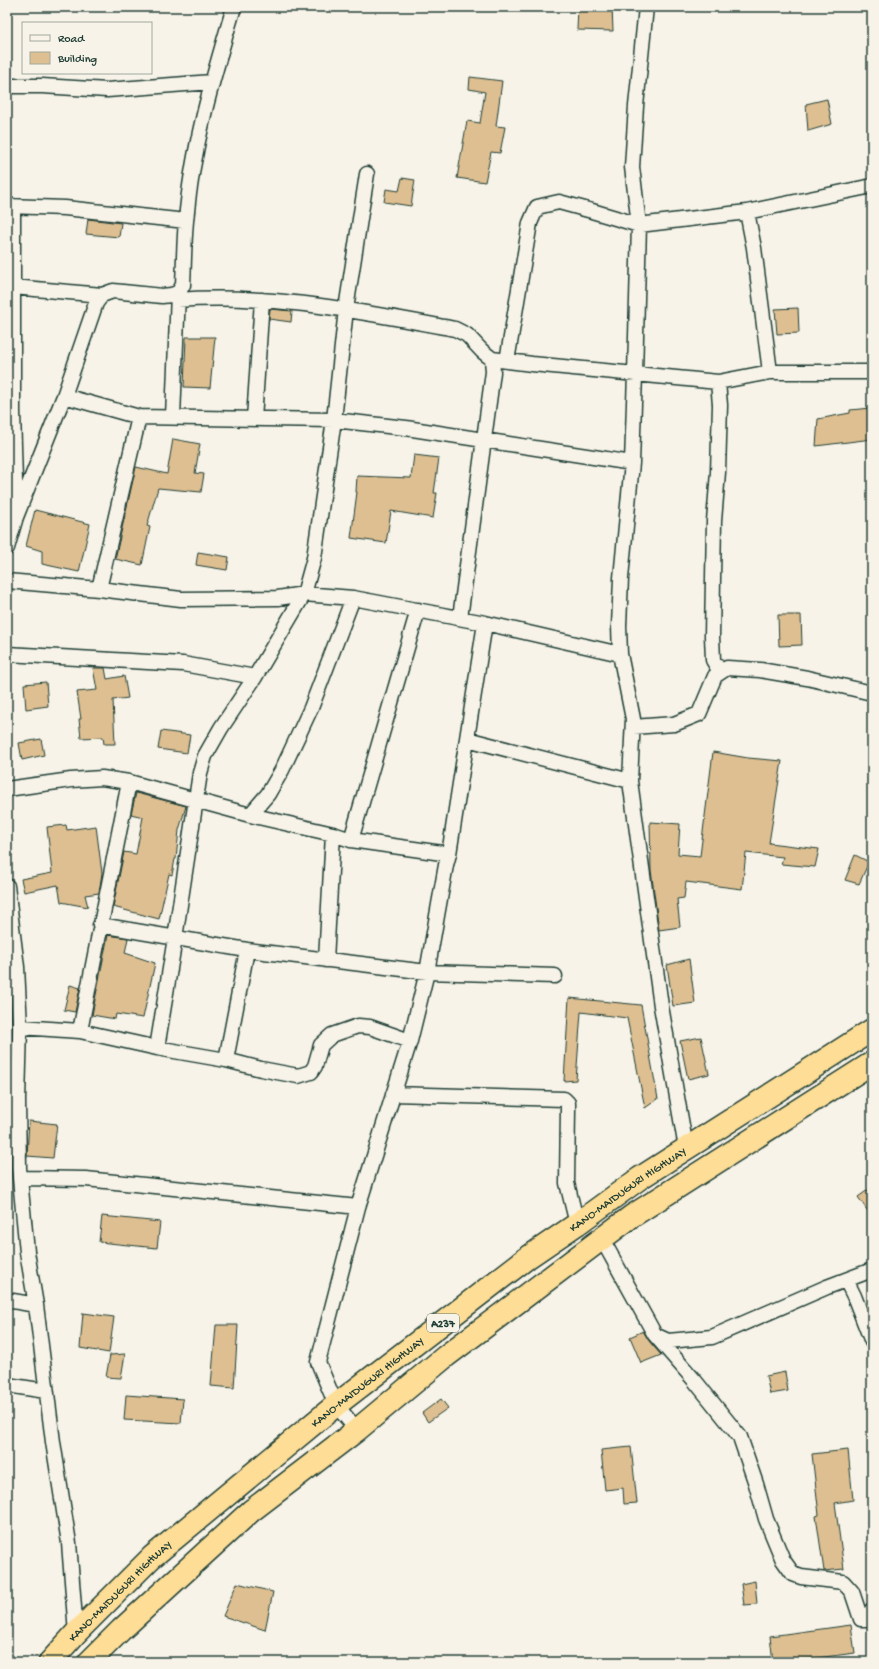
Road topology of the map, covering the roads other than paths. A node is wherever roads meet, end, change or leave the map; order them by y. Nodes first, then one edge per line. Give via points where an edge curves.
1 (234, 7) edge
2 (646, 7) edge
3 (212, 82) junction
4 (7, 86) edge
5 (367, 174) dead end
6 (872, 186) edge
7 (10, 206) edge
8 (747, 212) junction
9 (186, 221) junction
10 (639, 225) junction
11 (13, 287) junction
12 (102, 295) junction
13 (177, 296) junction
14 (262, 300) junction
15 (346, 309) junction
16 (492, 359) junction
17 (507, 361) junction
18 (770, 372) junction
19 (872, 372) edge
20 (635, 374) junction
21 (718, 382) junction
22 (64, 396) junction
23 (10, 411) edge
24 (139, 417) junction
25 (173, 417) junction
26 (254, 419) junction
27 (334, 420) junction
28 (484, 440) junction
29 (632, 462) junction
30 (16, 517) junction
31 (7, 548) edge
32 (7, 581) edge
33 (99, 589) junction
34 (304, 594) junction
35 (353, 598) junction
36 (418, 610) junction
37 (460, 618) junction
38 (485, 623) junction
39 (7, 654) edge
40 (620, 654) junction
41 (720, 672) junction
42 (255, 677) junction
43 (872, 693) edge
44 (633, 727) junction
45 (468, 739) junction
46 (630, 781) junction
47 (129, 782) junction
48 (7, 788) edge
49 (196, 801) junction
50 (250, 815) junction
51 (333, 834) junction
52 (351, 840) junction
53 (449, 854) junction
54 (7, 886) edge
55 (100, 925) junction
56 (175, 938) junction
57 (247, 950) junction
58 (326, 960) junction
59 (12, 968) edge
60 (427, 972) junction
61 (555, 976) dead end
62 (20, 1027) junction
63 (872, 1030) edge
64 (80, 1031) junction
65 (410, 1041) junction
66 (157, 1048) junction
67 (226, 1060) junction
68 (872, 1063) edge
69 (393, 1094) junction
70 (686, 1148) junction
71 (15, 1171) edge
72 (358, 1207) junction
73 (577, 1224) junction
74 (602, 1239) junction
75 (872, 1270) edge
76 (846, 1280) junction
77 (7, 1300) edge
78 (36, 1305) junction
79 (655, 1335) junction
80 (872, 1342) edge
81 (7, 1385) edge
82 (46, 1391) junction
83 (336, 1405) junction
84 (357, 1430) junction
85 (872, 1610) edge
86 (76, 1633) junction
87 (50, 1662) edge
88 (89, 1662) edge

1 - 3 street
2 - 10 street via 632,168
3 - 4 street via 107,90
3 - 9 street via 201,125
5 - 15 street
6 - 8 street
7 - 9 street via 65,208
7 - 11 street
8 - 10 street
8 - 18 street
9 - 13 street via 183,285
10 - 17 street via 559,202 537,207 530,223
10 - 20 street
11 - 12 street
11 - 23 street
12 - 13 street via 113,292
12 - 22 street via 96,303
13 - 14 street
13 - 25 street
14 - 15 street
14 - 26 street
15 - 16 street via 455,329 467,335
15 - 27 street
16 - 17 street
16 - 28 street via 493,372
17 - 20 street
18 - 19 street
18 - 21 street
20 - 21 street
20 - 29 street
21 - 41 street via 720,405 712,636 713,660
22 - 24 street
22 - 30 street
23 - 30 street
24 - 25 street
24 - 33 street
25 - 26 street
26 - 27 street
27 - 28 street
27 - 34 street via 314,558
28 - 29 street
28 - 37 street
29 - 40 street via 619,626
30 - 31 street
32 - 33 street
33 - 34 street via 181,599 278,598
34 - 35 street
34 - 42 street
35 - 36 street
35 - 50 street via 311,708 282,770 268,794
36 - 37 street
36 - 52 street
37 - 38 street
38 - 40 street
38 - 45 street
39 - 42 street via 184,664
40 - 44 street
41 - 43 street via 727,668 760,670
41 - 44 street via 715,676 699,714 674,724
42 - 49 street via 205,756
44 - 46 street
45 - 46 street
45 - 53 street
46 - 70 street via 661,1006
47 - 48 street via 102,778
47 - 49 street
47 - 55 street
49 - 50 street
49 - 56 street
50 - 51 street
51 - 52 street
51 - 58 street
52 - 53 street
53 - 60 street
54 - 59 street
55 - 56 street
55 - 64 street
56 - 57 street
56 - 66 street
57 - 58 street
57 - 67 street
58 - 60 street
59 - 62 street
60 - 61 street
60 - 65 street
62 - 64 street
62 - 71 street
63 - 70 highway, KANO-MAIDUGURI HIGHWAY / A237
64 - 66 street
65 - 67 street via 370,1027 358,1026 332,1035 321,1044 312,1072 298,1076
65 - 69 street
66 - 67 street
68 - 74 highway, A237 via 632,1216
69 - 72 street
69 - 73 street via 564,1099 568,1103 567,1183
70 - 73 highway, KANO-MAIDUGURI HIGHWAY / A237
71 - 72 street
71 - 78 street
72 - 83 street via 318,1362
73 - 83 highway, KANO-MAIDUGURI HIGHWAY / A237 via 527,1258
74 - 79 street
74 - 84 highway, A237 via 446,1356
75 - 76 street
76 - 79 street via 712,1337 668,1341
76 - 80 street
77 - 78 street
78 - 82 street
79 - 85 street via 740,1437 766,1519 782,1560 793,1574 843,1582 852,1592 861,1619 867,1619
81 - 82 street
82 - 86 street via 69,1543
83 - 84 street
83 - 86 highway, KANO-MAIDUGURI HIGHWAY / A237 via 152,1557
84 - 88 highway, A237 via 251,1511
86 - 87 highway, KANO-MAIDUGURI HIGHWAY / A237

